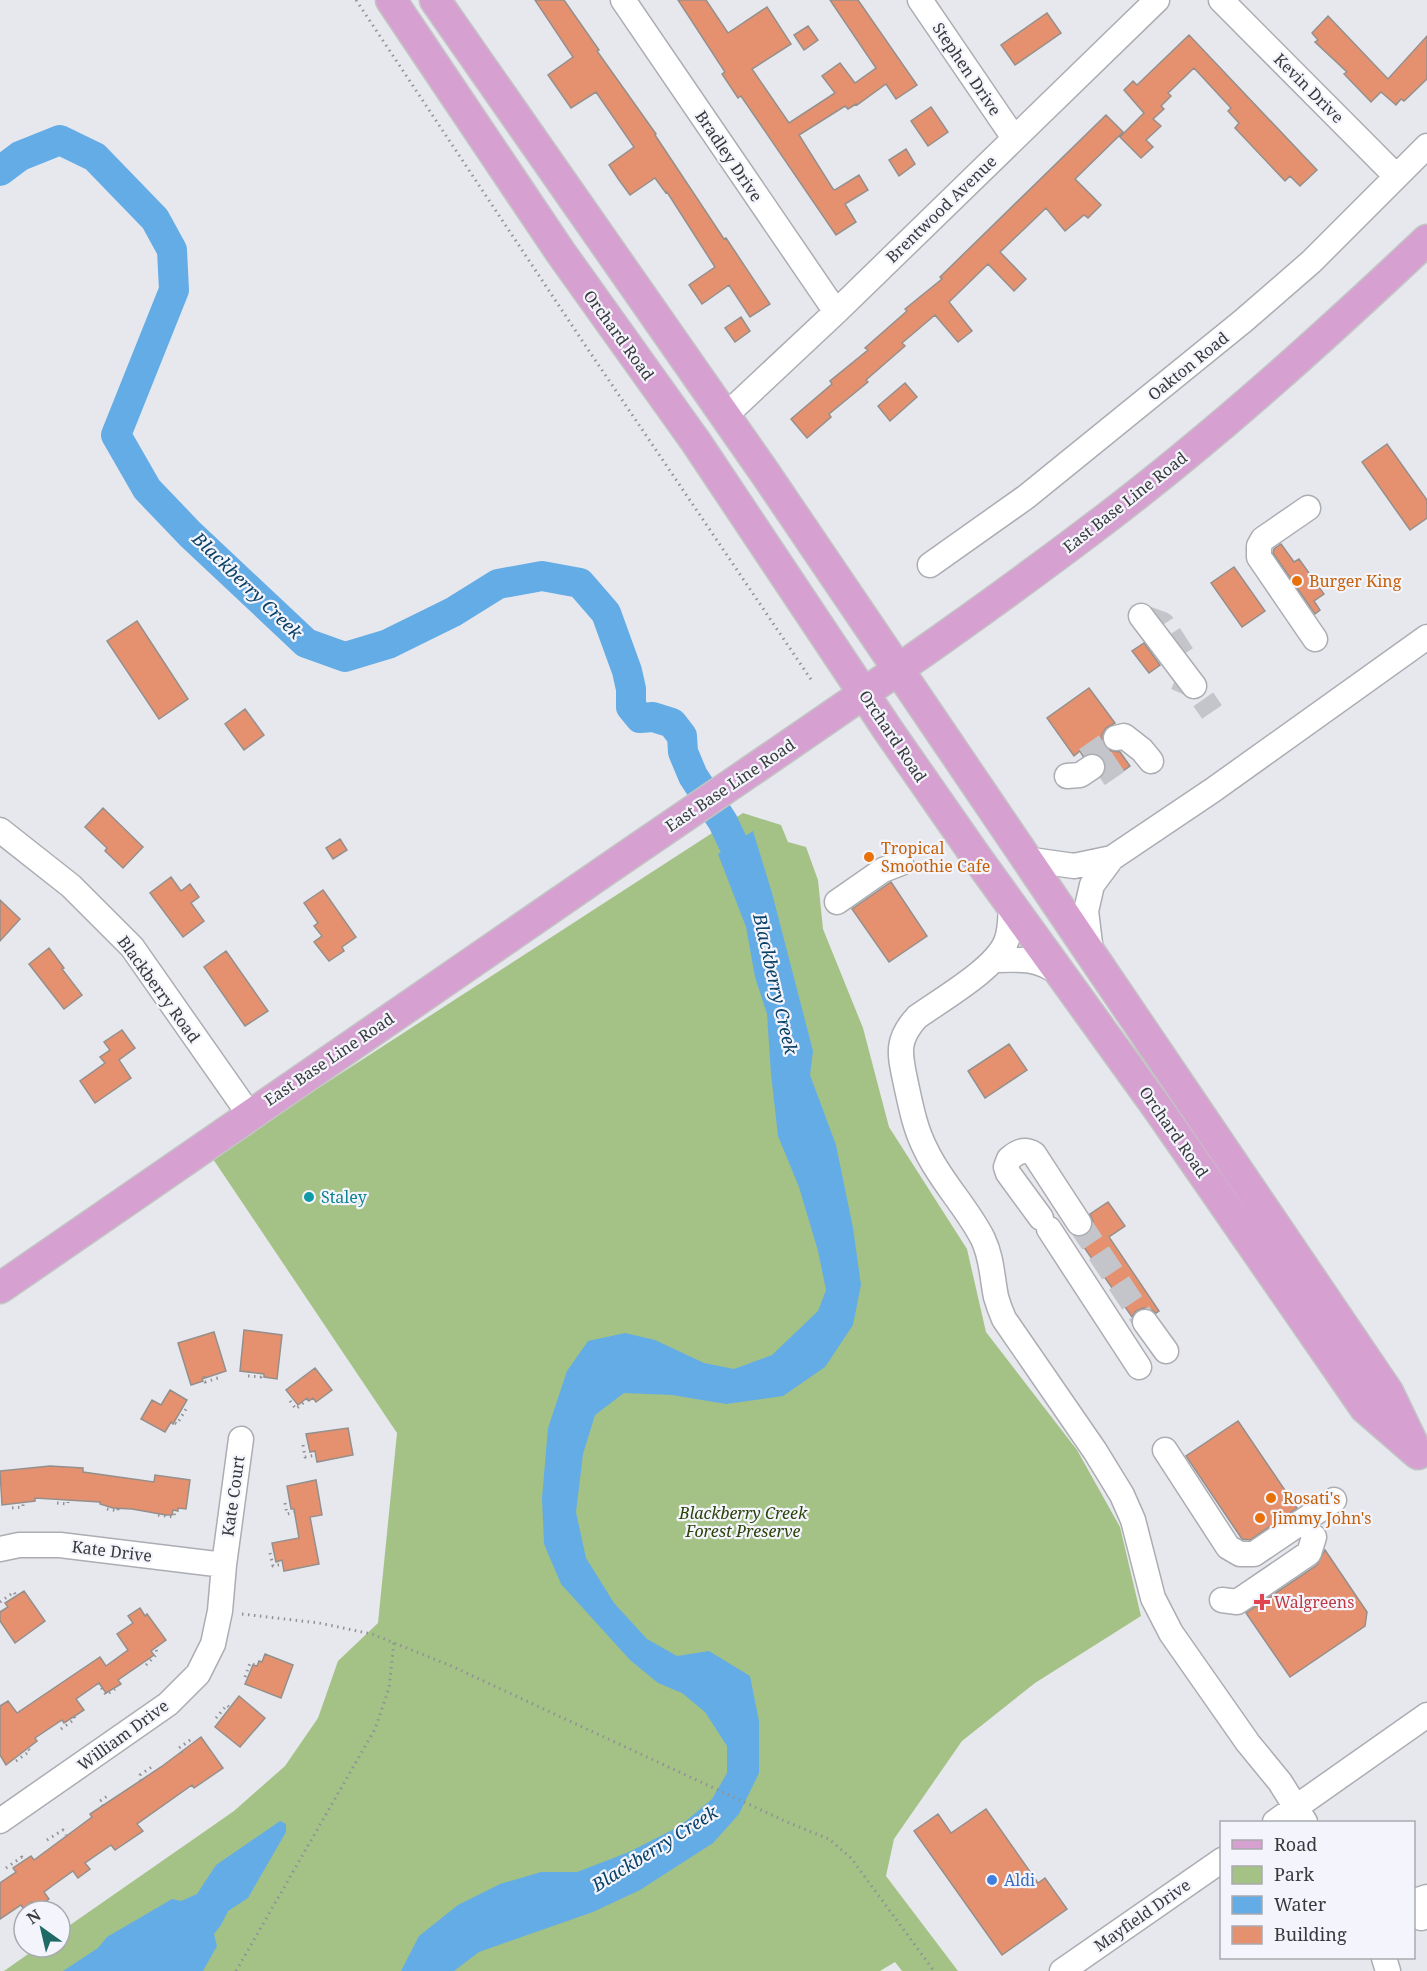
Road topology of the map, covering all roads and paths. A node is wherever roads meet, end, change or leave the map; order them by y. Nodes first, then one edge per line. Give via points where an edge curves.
1 (356, 0) edge
2 (390, 0) edge
3 (435, 0) edge
4 (623, 0) edge
5 (920, 0) edge
6 (1156, 0) edge
7 (1221, 0) edge
8 (1014, 138) junction
9 (1427, 146) edge
10 (1396, 176) junction
11 (1427, 240) edge
12 (836, 312) junction
13 (725, 416) junction
14 (1308, 508) dead end
15 (930, 565) dead end
16 (1141, 616) dead end
17 (1427, 637) edge
18 (1315, 639) dead end
19 (898, 670) junction
20 (812, 681) dead end
21 (1194, 686) tunnel mouth
22 (864, 694) junction
23 (1092, 767) tunnel mouth
24 (1067, 776) dead end
25 (0, 830) edge
26 (1112, 858) junction
27 (1026, 859) junction
28 (901, 863) dead end
29 (837, 902) dead end
30 (1011, 905) junction
31 (1092, 956) junction
32 (995, 960) junction
33 (1060, 974) junction
34 (249, 1114) junction
35 (1079, 1223) tunnel mouth
36 (0, 1288) edge
37 (1145, 1322) tunnel mouth
38 (1166, 1351) dead end
39 (1140, 1367) dead end
40 (261, 1372) dead end
41 (248, 1376) dead end
42 (204, 1377) dead end
43 (218, 1378) dead end
44 (308, 1399) dead end
45 (290, 1401) dead end
46 (186, 1409) dead end
47 (175, 1423) dead end
48 (241, 1439) dead end
49 (303, 1445) dead end
50 (1165, 1450) dead end
51 (316, 1455) dead end
52 (1422, 1460) edge
53 (1334, 1500) dead end
54 (68, 1502) dead end
55 (57, 1503) dead end
56 (285, 1503) dead end
57 (23, 1504) dead end
58 (12, 1508) dead end
59 (118, 1508) dead end
60 (107, 1509) dead end
61 (175, 1510) dead end
62 (295, 1512) dead end
63 (159, 1515) dead end
64 (1314, 1538) dead end
65 (0, 1549) edge
66 (270, 1553) dead end
67 (224, 1559) junction
68 (283, 1564) dead end
69 (16, 1596) dead end
70 (1222, 1600) dead end
71 (0, 1602) edge
72 (242, 1614) dead end
73 (394, 1642) junction
74 (156, 1648) dead end
75 (146, 1665) dead end
76 (257, 1666) dead end
77 (245, 1677) dead end
78 (98, 1683) dead end
79 (115, 1689) dead end
80 (229, 1707) dead end
81 (1427, 1715) edge
82 (74, 1716) dead end
83 (216, 1718) dead end
84 (61, 1729) dead end
85 (194, 1738) dead end
86 (26, 1746) dead end
87 (182, 1753) dead end
88 (16, 1761) dead end
89 (153, 1766) dead end
90 (141, 1781) dead end
91 (109, 1795) dead end
92 (103, 1806) dead end
93 (1300, 1815) edge
94 (0, 1821) edge
95 (1279, 1821) edge
96 (66, 1836) dead end
97 (47, 1840) dead end
98 (24, 1861) dead end
99 (1220, 1861) edge
100 (6, 1868) dead end
101 (236, 1971) edge
102 (934, 1971) edge
103 (1062, 1971) edge

1 - 20 path
2 - 22 main road, Orchard Road via 561,253 696,442
3 - 13 main road, Orchard Road
4 - 12 street, Bradley Drive
5 - 8 street, Stephen Drive
6 - 8 street, Brentwood Avenue
7 - 10 street, Kevin Drive
8 - 12 street, Brentwood Avenue
9 - 10 street, Oakton Road
10 - 15 street, Oakton Road via 1311,262 1244,321 1026,497
11 - 19 main road, East Base Line Road via 1240,410 1104,520
12 - 13 street, Brentwood Avenue
13 - 19 main road, Orchard Road
14 - 18 street via 1263,539 1259,557
16 - 21 street
17 - 26 street
19 - 22 main road, East Base Line Road
19 - 27 main road, Orchard Road
22 - 30 main road, Orchard Road
22 - 34 main road, East Base Line Road
23 - 24 street via 1074,767
25 - 34 street, Blackberry Road via 72,886 132,947
26 - 27 street via 1074,866
26 - 31 street via 1092,885 1086,911
27 - 31 main road, Orchard Road
28 - 29 street via 883,870
30 - 32 street via 1010,928
30 - 33 main road, Orchard Road
31 - 52 main road, Orchard Road via 1388,1392
32 - 33 street via 1032,960
32 - 93 street via 907,1028 900,1054 914,1123 927,1152 984,1242 1004,1319 1122,1495 1133,1520 1153,1598 1171,1633
33 - 52 main road, Orchard Road via 1365,1408
34 - 36 main road, East Base Line Road
35 - 39 street via 1034,1154 1021,1151 1009,1159 1008,1173
37 - 38 street
40 - 41 path via 261,1377
42 - 43 path via 205,1382
44 - 45 path via 296,1408
46 - 47 path
48 - 67 street, Kate Court
49 - 51 path via 306,1457
50 - 53 street via 1228,1547 1240,1554 1254,1554
54 - 55 path
56 - 62 path via 287,1514
57 - 58 path
59 - 60 path
61 - 63 path via 174,1517
64 - 70 street via 1309,1553 1237,1602
65 - 67 street, Kate Drive via 60,1545
66 - 68 path via 273,1566
67 - 94 street, William Drive via 213,1644 198,1674 168,1704
69 - 71 path via 14,1592
72 - 73 path via 345,1627
73 - 101 path via 389,1688 375,1729
73 - 102 path via 829,1839 851,1858
74 - 75 path via 157,1654
76 - 77 path via 250,1663
78 - 79 path via 106,1695
80 - 83 path via 226,1705
81 - 93 street
82 - 84 path
85 - 87 path via 179,1748
86 - 88 path via 30,1751
89 - 90 path via 140,1775
91 - 92 path via 100,1801
93 - 95 street
96 - 97 path via 63,1830
98 - 100 path via 22,1857
99 - 103 street, Mayfield Drive

